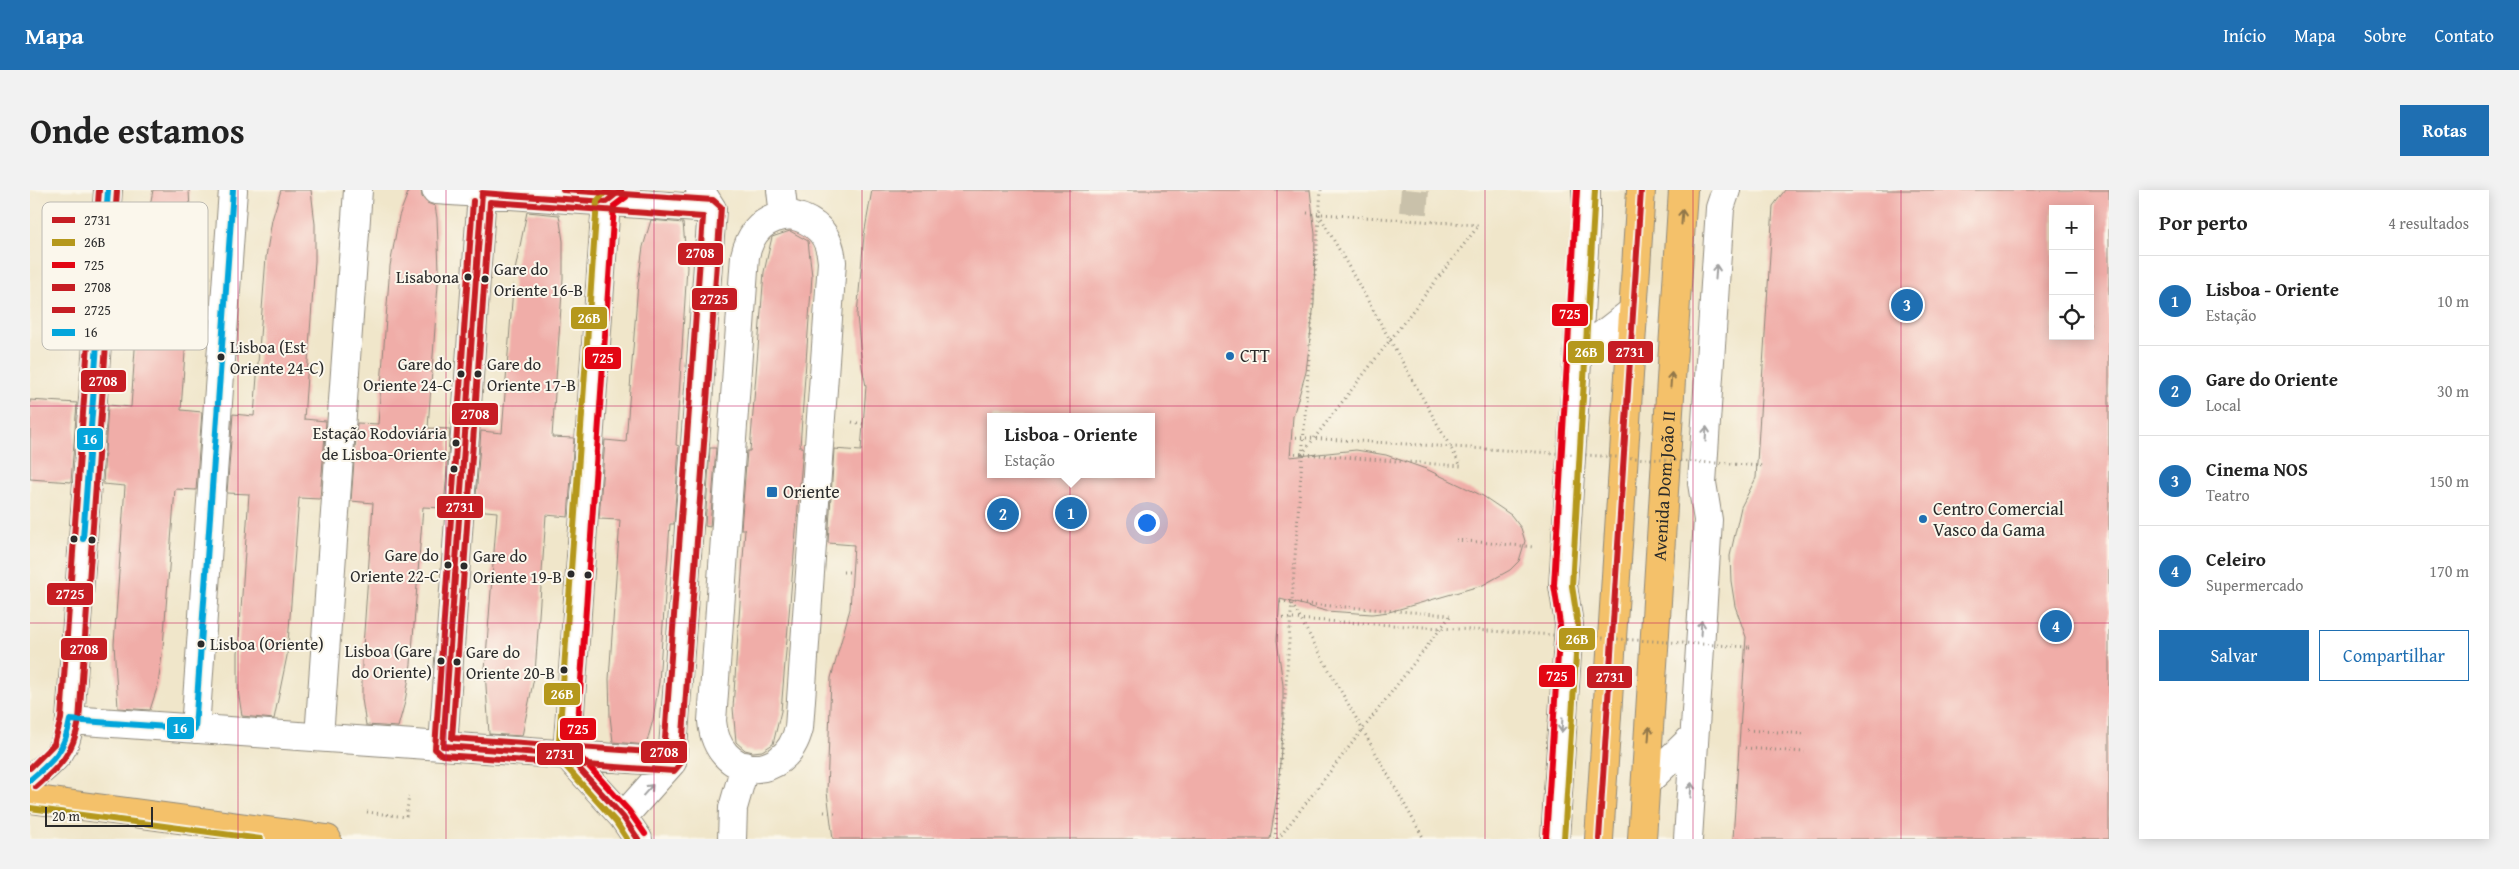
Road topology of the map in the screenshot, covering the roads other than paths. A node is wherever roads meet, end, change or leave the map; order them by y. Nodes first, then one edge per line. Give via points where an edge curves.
1 (234, 190) edge
2 (358, 190) edge
3 (436, 190) edge
4 (1586, 190) edge
5 (1641, 190) edge
6 (1684, 190) edge
7 (1726, 190) edge
8 (482, 193) junction
9 (614, 196) edge
10 (706, 200) edge
11 (783, 203) edge
12 (1633, 311) junction
13 (97, 350) edge
14 (1578, 354) junction
15 (70, 720) junction
16 (195, 728) junction
17 (1694, 736) junction
18 (319, 737) junction
19 (443, 746) junction
20 (567, 755) junction
21 (672, 762) junction
22 (746, 766) junction
23 (30, 780) edge
24 (1646, 782) junction
25 (30, 799) edge
26 (623, 817) junction
27 (327, 839) edge
28 (638, 839) edge
29 (732, 839) edge
30 (1555, 839) edge
31 (1599, 839) edge
32 (1642, 839) edge
33 (1688, 839) edge

1 - 16 street
2 - 18 street
3 - 8 street
4 - 14 street
5 - 12 main road
24 -> 6 main road, Avenida Dom João II
17 -> 7 street via 1708,520 1702,483 1720,208
8 - 9 street
8 - 19 street
9 - 10 street
9 - 20 street
10 - 21 street
11 - 22 street via 755,231 744,256 712,721 718,748 727,758
11 - 22 street via 825,235 831,248 832,262 799,728 789,753 778,762 766,767
12 - 14 street
12 - 31 main road
13 - 15 street
14 -> 30 street via 1563,586 1569,624
15 - 16 street
15 - 23 street via 64,747
16 - 18 street
17 - 24 street
33 -> 17 street
18 - 19 street
19 - 20 street
20 - 21 street
20 - 26 street
26 -> 21 street
22 - 29 street via 733,808
24 - 32 main road, Avenida Dom João II
25 - 27 main road
26 - 28 street

